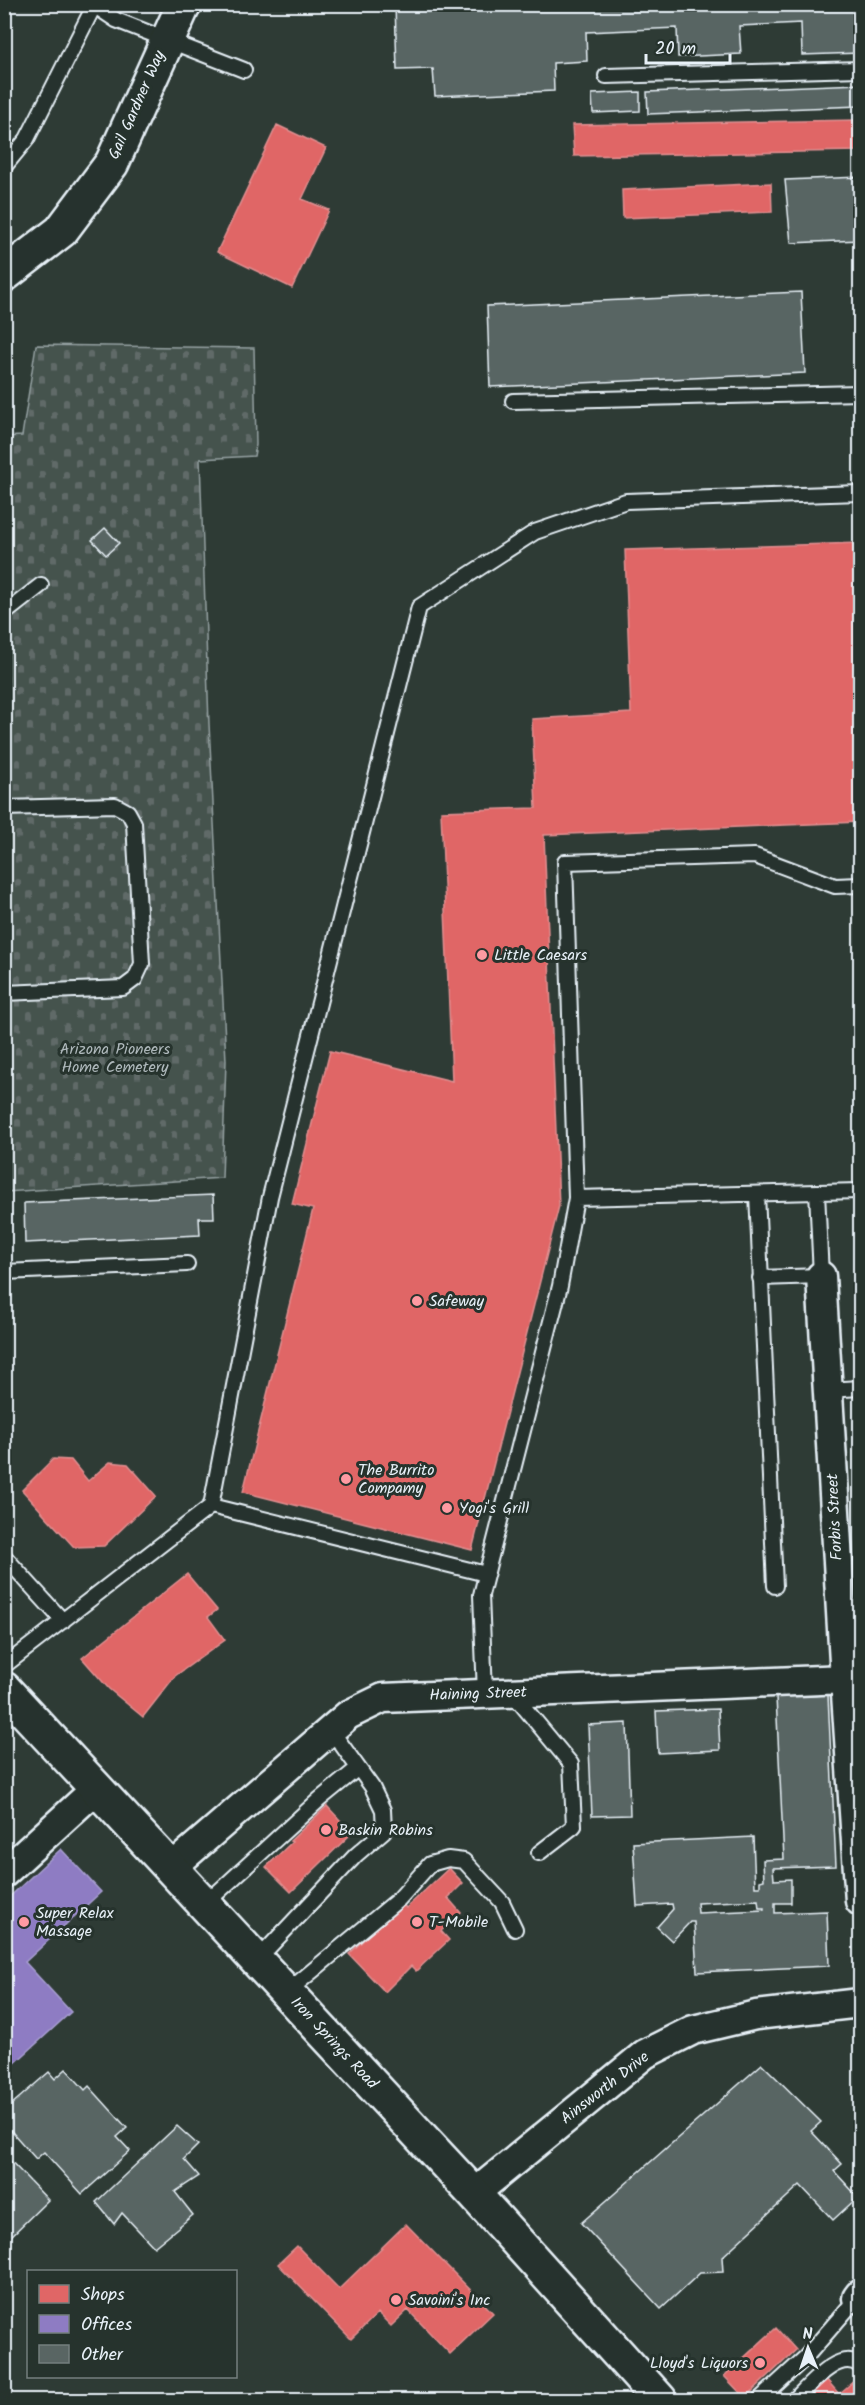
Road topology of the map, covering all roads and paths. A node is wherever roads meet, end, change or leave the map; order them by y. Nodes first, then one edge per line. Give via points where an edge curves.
1 (184, 4) edge
2 (95, 5) edge
3 (167, 40) junction
4 (861, 69) edge
5 (244, 70) dead end
6 (606, 76) dead end
7 (4, 166) edge
8 (4, 275) edge
9 (861, 393) edge
10 (513, 401) dead end
11 (861, 493) edge
12 (41, 585) dead end
13 (4, 614) edge
14 (4, 808) edge
15 (861, 885) edge
16 (4, 993) edge
17 (861, 1191) edge
18 (817, 1192) junction
19 (757, 1194) junction
20 (576, 1198) junction
21 (187, 1264) dead end
22 (4, 1272) edge
23 (822, 1276) junction
24 (760, 1278) junction
25 (861, 1388) edge
26 (828, 1390) junction
27 (211, 1506) junction
28 (4, 1556) edge
29 (486, 1574) junction
30 (775, 1586) dead end
31 (63, 1621) junction
32 (4, 1666) edge
33 (845, 1679) junction
34 (4, 1689) edge
35 (498, 1693) junction
36 (331, 1730) junction
37 (358, 1768) junction
38 (98, 1787) junction
39 (539, 1852) dead end
40 (171, 1868) junction
41 (4, 1873) edge
42 (861, 1901) edge
43 (205, 1904) junction
44 (515, 1929) dead end
45 (257, 1960) junction
46 (287, 1992) junction
47 (861, 2003) edge
48 (474, 2194) junction
49 (859, 2296) edge
50 (861, 2367) edge
51 (660, 2400) edge
52 (759, 2400) edge
53 (794, 2400) edge

1 - 3 main road, Gail Gardner Way
2 - 3 lane via 116,20
2 - 7 lane via 27,139
3 - 5 lane
3 - 8 main road, Gail Gardner Way via 112,163 61,231
4 - 6 lane
9 - 10 lane
11 - 27 lane via 626,501 535,532 418,607 270,1197
12 - 13 lane
14 - 16 lane via 115,805 128,812 134,823 142,964 135,979 123,988
15 - 20 lane via 836,885 755,856 565,862
17 - 18 lane
18 - 19 lane
18 - 23 lane
19 - 20 lane
19 - 24 lane
20 - 29 lane via 560,1286
21 - 22 lane
23 - 24 lane
23 - 26 street, Forbis Street
24 - 30 lane
25 - 26 lane
26 - 33 street, Forbis Street
27 - 29 lane
27 - 31 lane
28 - 31 lane
29 - 35 lane via 481,1595
31 - 32 lane
33 - 35 street, Haining Street
33 - 42 street, Forbis Street
34 - 38 main road, Iron Springs Road
35 - 36 street, Haining Street via 383,1698 348,1716
35 - 39 lane via 571,1764 574,1826
36 - 37 lane
36 - 40 street, Haining Street
37 - 43 lane
37 - 45 lane via 383,1810 384,1831
38 - 40 main road, Iron Springs Road
38 - 41 street
40 - 43 main road, Iron Springs Road
43 - 45 main road, Iron Springs Road
44 - 46 lane via 502,1902 464,1861 448,1858 430,1864 399,1899
45 - 46 main road, Iron Springs Road
46 - 48 main road, Iron Springs Road
47 - 48 street, Ainsworth Drive via 756,2015 693,2030 645,2054
48 - 51 main road, Iron Springs Road
49 - 52 lane via 805,2358
50 - 53 lane via 842,2361 826,2370

